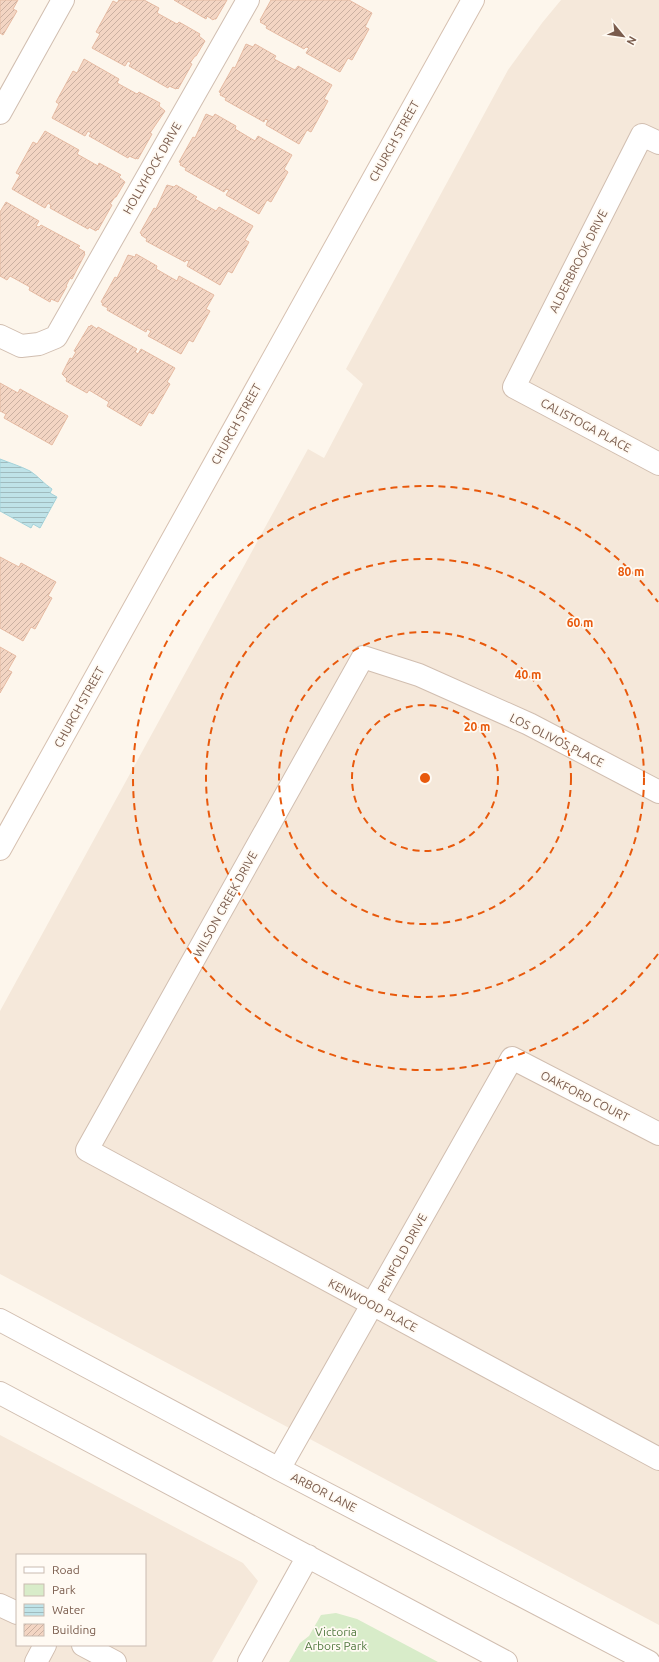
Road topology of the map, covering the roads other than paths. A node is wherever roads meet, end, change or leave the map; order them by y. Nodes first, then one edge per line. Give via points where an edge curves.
1 (63, 0) edge
2 (248, 0) edge
3 (473, 0) edge
4 (0, 113) edge
5 (651, 139) edge
6 (0, 336) edge
7 (514, 387) joint
8 (659, 464) edge
9 (363, 657) joint
10 (659, 792) edge
11 (0, 849) edge
12 (512, 1058) joint
13 (659, 1134) edge
14 (87, 1150) joint
15 (372, 1305) junction
16 (0, 1320) edge
17 (0, 1393) edge
18 (659, 1459) edge
19 (279, 1469) junction
20 (308, 1556) junction
21 (0, 1605) edge
22 (16, 1613) edge
23 (44, 1646) edge
24 (85, 1646) edge
25 (36, 1662) edge
26 (115, 1662) edge
27 (249, 1662) edge
28 (506, 1662) edge
29 (649, 1662) edge

1 - 4 street
2 - 6 street, HOLLYHOCK DRIVE via 56,337 39,344 21,346
3 - 11 street, CHURCH STREET
5 - 7 street, ALDERBROOK DRIVE
7 - 8 street, CALISTOGA PLACE
9 - 10 street, LOS OLIVOS PLACE via 419,675 529,724
9 - 14 street, WILSON CREEK DRIVE
12 - 13 street, OAKFORD COURT
12 - 15 street, PENFOLD DRIVE
14 - 15 street, KENWOOD PLACE
15 - 18 street, KENWOOD PLACE
15 - 19 street, PENFOLD DRIVE
16 - 19 street, ARBOR LANE
17 - 20 street
19 - 29 street, ARBOR LANE
20 - 27 street
20 - 28 street
21 - 22 street
23 - 25 street
24 - 26 street

